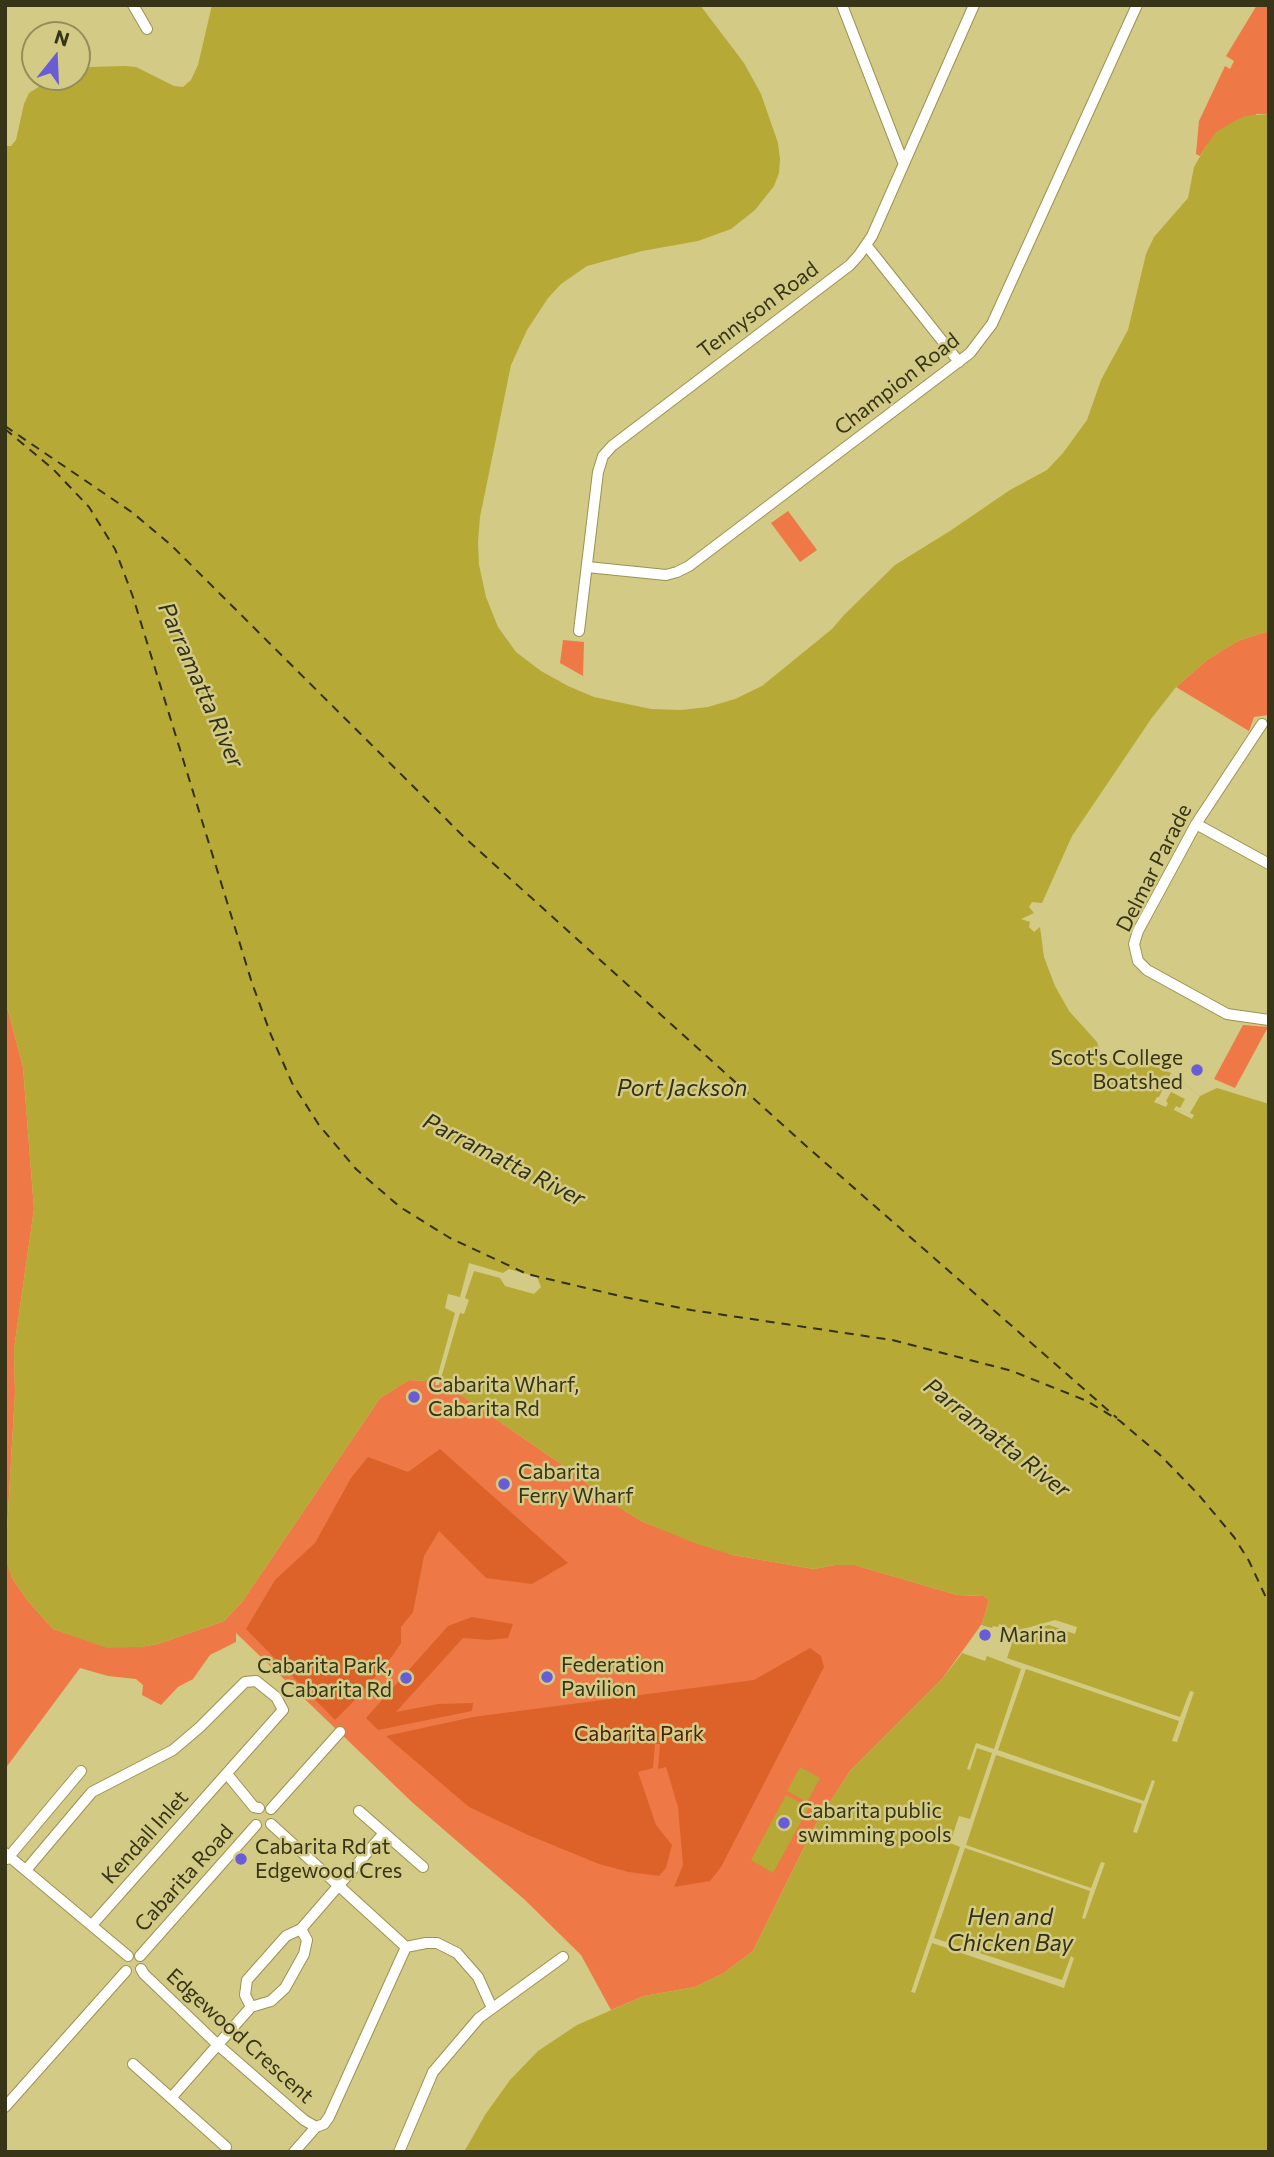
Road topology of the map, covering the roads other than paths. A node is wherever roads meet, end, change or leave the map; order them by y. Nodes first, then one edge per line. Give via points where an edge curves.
1 (133, 5) edge
2 (842, 5) edge
3 (974, 5) edge
4 (1137, 5) edge
5 (147, 29) dead end
6 (903, 162) junction
7 (867, 246) junction
8 (959, 362) junction
9 (587, 567) junction
10 (579, 631) dead end
11 (1262, 724) dead end
12 (1196, 824) junction
13 (1269, 864) edge
14 (1269, 1020) edge
15 (340, 1732) dead end
16 (81, 1771) dead end
17 (226, 1774) junction
18 (265, 1808) junction
19 (359, 1811) dead end
20 (271, 1824) junction
21 (256, 1825) junction
22 (384, 1833) junction
23 (7, 1857) edge
24 (423, 1867) dead end
25 (26, 1870) junction
26 (340, 1885) junction
27 (92, 1925) junction
28 (301, 1929) junction
29 (406, 1947) junction
30 (128, 1956) junction
31 (140, 1956) junction
32 (563, 1957) dead end
33 (141, 1969) junction
34 (126, 1971) junction
35 (251, 2007) junction
36 (492, 2008) junction
37 (218, 2045) junction
38 (133, 2064) dead end
39 (172, 2098) junction
40 (5, 2107) edge
41 (316, 2127) junction
42 (226, 2147) dead end
43 (294, 2152) edge
44 (399, 2152) edge

1 - 5 street
2 - 6 street
3 - 6 street, Tennyson Road
4 - 8 street, Champion Road via 992,324
6 - 7 street, Tennyson Road
7 - 8 street
7 - 9 street, Tennyson Road via 850,265 607,450 599,463
8 - 9 street, Champion Road via 689,566 666,575
9 - 10 street, Tennyson Road
11 - 12 street, Delmar Parade
12 - 13 street
12 - 14 street, Delmar Parade via 1138,931 1135,953 1147,970 1227,1014
15 - 18 street
16 - 23 street
17 - 18 street via 254,1807
17 - 25 street, Kendall Inlet via 283,1710 276,1697 256,1681 245,1682 173,1749 92,1792
17 - 27 street, Kendall Inlet
18 - 20 street via 274,1817
18 - 21 street via 253,1816
19 - 22 street
20 - 21 street
20 - 26 street
21 - 31 street, Cabarita Road
22 - 24 street
22 - 26 street
23 - 25 street
25 - 27 street
26 - 28 street
26 - 29 street
27 - 30 street
28 - 35 street via 286,1936 247,1980 245,1995
28 - 35 street via 307,1940 304,1954 285,1988 271,2001
29 - 36 street via 437,1943 457,1954 478,1977
29 - 41 street, Edgewood Crescent via 329,2117
30 - 31 street
30 - 34 street
31 - 33 street
32 - 36 street
33 - 34 street
33 - 37 street, Edgewood Crescent
34 - 40 street
35 - 37 street
36 - 44 street via 433,2072
37 - 39 street
37 - 41 street, Edgewood Crescent
38 - 39 street
39 - 42 street
41 - 43 street, Edgewood Crescent

